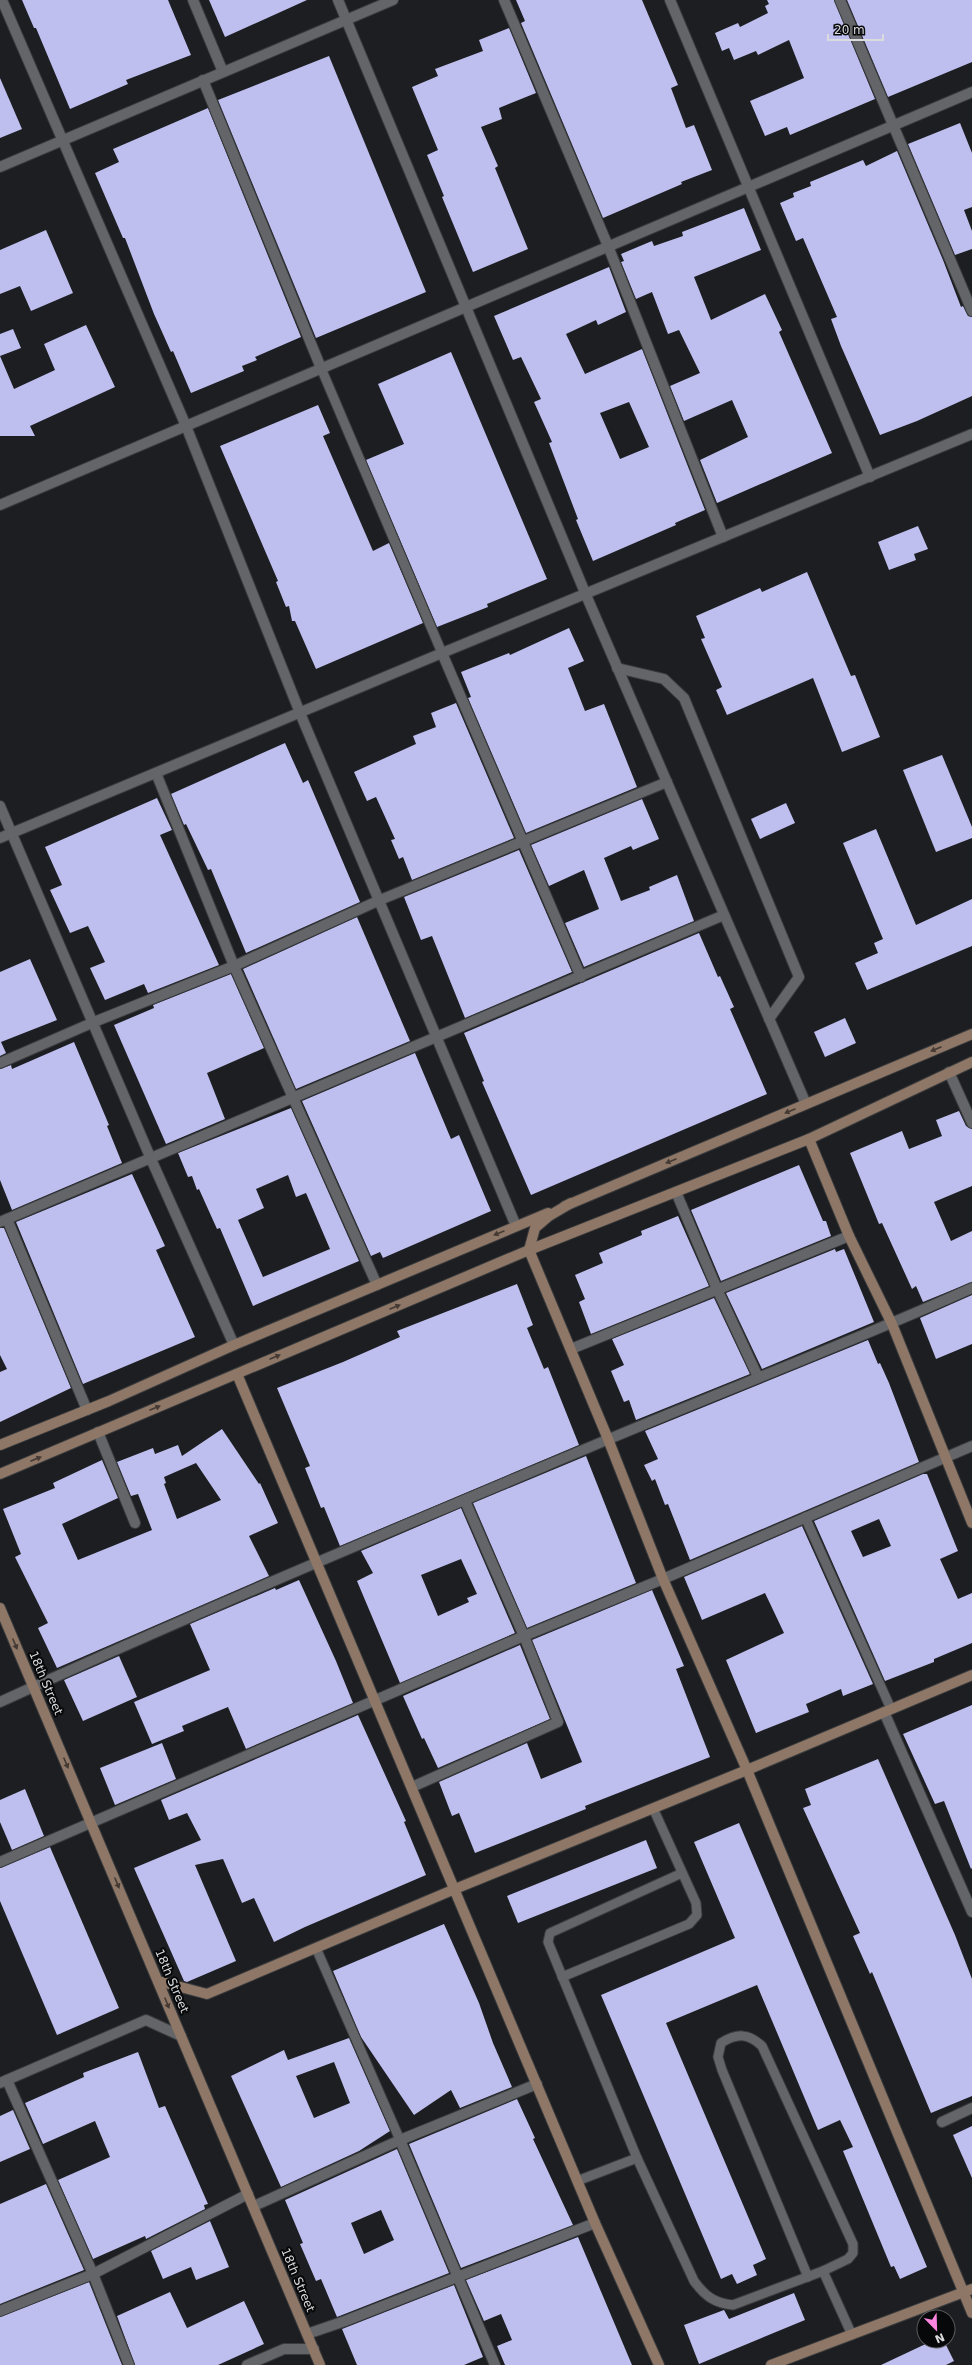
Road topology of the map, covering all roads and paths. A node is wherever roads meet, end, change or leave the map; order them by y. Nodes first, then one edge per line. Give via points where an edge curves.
1 (2, 0) edge
2 (193, 0) edge
3 (338, 0) edge
4 (393, 0) edge
5 (504, 0) edge
6 (670, 0) edge
7 (840, 0) edge
8 (346, 20) junction
9 (224, 72) junction
10 (203, 80) junction
11 (972, 92) edge
12 (892, 126) junction
13 (63, 140) junction
14 (0, 167) edge
15 (747, 188) junction
16 (608, 246) junction
17 (465, 307) junction
18 (972, 311) edge
19 (321, 368) junction
20 (186, 426) junction
21 (972, 434) edge
22 (870, 477) junction
23 (0, 505) edge
24 (723, 537) junction
25 (586, 595) junction
26 (442, 653) junction
27 (617, 668) junction
28 (300, 713) junction
29 (156, 773) junction
30 (667, 782) junction
31 (0, 806) edge
32 (12, 833) junction
33 (0, 838) edge
34 (522, 842) junction
35 (380, 900) junction
36 (724, 915) junction
37 (234, 966) junction
38 (581, 976) junction
39 (769, 1019) junction
40 (94, 1022) junction
41 (972, 1034) edge
42 (437, 1038) junction
43 (972, 1062) edge
44 (0, 1063) edge
45 (948, 1072) junction
46 (293, 1098) junction
47 (806, 1104) junction
48 (972, 1123) edge
49 (809, 1139) junction
50 (151, 1159) junction
51 (676, 1192) junction
52 (570, 1203) junction
53 (4, 1221) edge
54 (516, 1226) junction
55 (849, 1236) junction
56 (529, 1250) junction
57 (377, 1285) junction
58 (972, 1288) edge
59 (717, 1289) junction
60 (892, 1324) junction
61 (234, 1345) junction
62 (571, 1349) junction
63 (237, 1374) junction
64 (758, 1377) junction
65 (87, 1410) junction
66 (98, 1432) junction
67 (608, 1439) junction
68 (0, 1444) edge
69 (972, 1446) edge
70 (947, 1457) junction
71 (0, 1474) edge
72 (465, 1501) junction
73 (805, 1517) junction
74 (135, 1523) dead end
75 (972, 1523) edge
76 (317, 1562) junction
77 (663, 1579) junction
78 (0, 1608) edge
79 (524, 1636) junction
80 (972, 1675) edge
81 (34, 1687) junction
82 (375, 1701) junction
83 (0, 1702) edge
84 (887, 1711) junction
85 (747, 1770) junction
86 (412, 1787) junction
87 (653, 1808) junction
88 (91, 1821) junction
89 (0, 1862) edge
90 (682, 1873) junction
91 (455, 1889) junction
92 (971, 1907) edge
93 (316, 1948) junction
94 (562, 1977) junction
95 (158, 1981) junction
96 (181, 2036) junction
97 (3, 2081) edge
98 (537, 2084) junction
99 (972, 2108) edge
100 (942, 2122) dead end
101 (400, 2140) junction
102 (637, 2158) junction
103 (577, 2181) junction
104 (248, 2194) junction
105 (254, 2206) junction
106 (595, 2223) junction
107 (823, 2271) junction
108 (93, 2274) junction
109 (808, 2276) junction
110 (456, 2277) junction
111 (968, 2291) edge
112 (0, 2311) edge
113 (972, 2313) edge
114 (307, 2334) junction
115 (852, 2335) junction
116 (314, 2349) junction
117 (129, 2365) edge
118 (247, 2365) edge
119 (320, 2365) edge
120 (494, 2365) edge
121 (659, 2365) edge
122 (771, 2365) edge

1 - 13 street
2 - 9 street
3 - 8 street
4 - 8 street
5 - 16 street
6 - 15 street
7 - 12 street
8 - 9 street
8 - 17 street
9 - 10 street
10 - 13 street
10 - 19 street
11 - 12 street
12 - 15 street
12 - 18 street
13 - 14 street
13 - 20 street
15 - 16 street
15 - 22 street
16 - 17 street
16 - 24 street
17 - 19 street
17 - 25 street
19 - 20 street
19 - 26 lane
20 - 23 street
20 - 28 street
21 - 22 street
22 - 24 street
24 - 25 street
25 - 26 street
25 - 27 street
26 - 28 street
26 - 34 street
27 - 30 street
27 - 39 street via 664,679 684,698 799,977
28 - 29 street
28 - 35 street
29 - 32 street
29 - 37 street
30 - 34 street
30 - 36 street
31 - 32 street
32 - 33 street
32 - 40 street
34 - 35 street
34 - 38 street
35 - 37 street
35 - 42 street
36 - 38 street
36 - 39 street
37 - 40 street
37 - 46 street
38 - 42 street
39 - 47 street
40 - 44 street
40 - 50 street
41 -> 47 street
42 - 46 street
42 - 54 street
43 - 45 street
45 - 48 street
45 - 49 street
46 - 50 street
46 - 57 street
47 -> 52 street
49 - 51 street
49 - 55 street
50 - 53 street
50 - 61 street
51 - 56 street
51 - 59 street
52 - 54 street
52 - 56 street via 535,1228
53 - 65 street
54 -> 57 street
55 - 59 street
55 - 60 street
56 - 62 street
63 -> 56 street
57 - 61 street
58 - 60 street
59 - 62 street
59 - 64 street
60 - 64 street
60 - 70 street
61 - 65 street
62 - 67 street
66 -> 63 street
63 - 76 street
64 - 67 street
65 - 68 street
71 -> 66 street
66 - 74 street
67 - 72 street
67 - 77 street
69 - 70 street
70 - 73 street
70 - 75 street
72 - 76 street
72 - 79 street
73 - 77 street
73 - 84 lane
76 - 81 street
76 - 82 street
77 - 79 street
77 - 85 street
78 -> 81 street, 18th Street
79 - 82 street
79 - 86 street via 558,1722
80 - 84 street
81 - 83 street
81 -> 88 street, 18th Street
82 - 86 street
82 - 88 street
84 - 85 street
84 - 92 street
85 - 87 street
85 - 111 street
86 - 91 street
87 - 90 lane
87 - 91 street
88 - 89 street
88 -> 95 street, 18th Street
90 - 94 lane via 550,1933 548,1942
90 - 94 lane via 696,1903 698,1915 689,1924
91 - 93 street
91 - 98 street
93 - 95 street via 206,1994
93 - 101 lane
94 - 102 lane
95 -> 96 street, 18th Street
96 - 97 street via 146,2020
96 - 104 street, 18th Street
97 - 108 street
98 - 101 street
98 - 103 street
99 - 100 street
101 - 105 street
101 - 110 street
102 - 103 lane
102 - 109 lane via 694,2281 704,2295 718,2304 733,2305
103 - 106 street
104 - 105 street, 18th Street
104 - 108 street
105 - 114 street, 18th Street
106 - 110 street
106 - 121 street
107 - 109 lane
107 - 109 lane via 848,2259 853,2252 853,2244 762,2046 752,2037 731,2037 721,2043 718,2057 722,2070
107 - 115 lane
108 - 112 street
108 - 117 street
110 - 114 street
110 - 120 street
111 - 113 street
111 - 115 street
114 - 116 street, 18th Street
115 - 122 street
116 - 118 street via 284,2349
116 - 119 street, 18th Street

